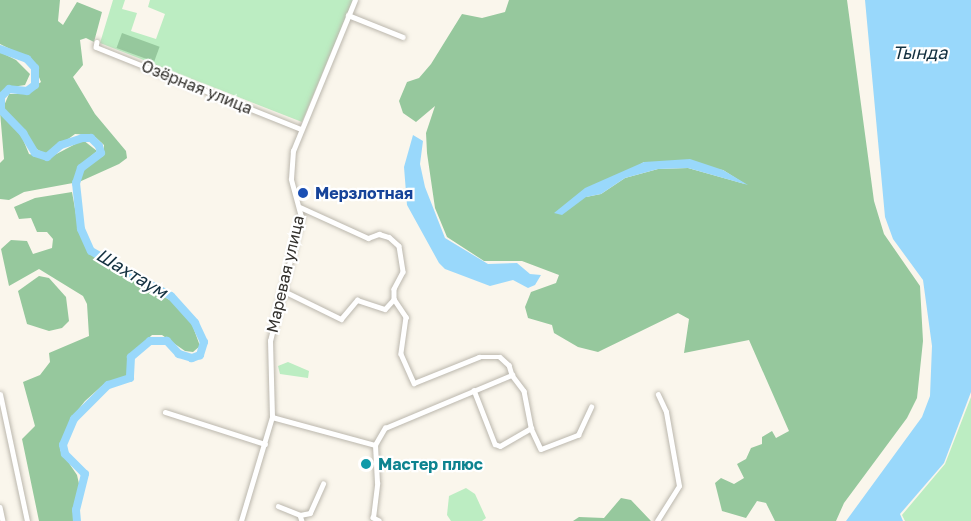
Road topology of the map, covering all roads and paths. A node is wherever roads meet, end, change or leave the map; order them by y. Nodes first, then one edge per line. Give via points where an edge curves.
1 (355, 0) edge
2 (348, 15) junction
3 (403, 37) dead end
4 (97, 42) dead end
5 (301, 129) junction
6 (300, 207) junction
7 (282, 290) junction
8 (394, 299) junction
9 (512, 375) junction
10 (474, 390) junction
11 (0, 394) edge
12 (658, 395) dead end
13 (591, 407) dead end
14 (165, 411) dead end
15 (272, 417) junction
16 (531, 428) junction
17 (265, 444) junction
18 (375, 445) junction
19 (323, 484) dead end
20 (278, 506) dead end
21 (0, 507) edge
22 (301, 518) edge
23 (3, 521) edge
24 (27, 521) edge
25 (241, 521) edge
26 (379, 521) edge
27 (657, 521) edge

1 - 2 street, Маревая улица
2 - 3 street
2 - 5 street, Маревая улица
4 - 5 street, Озёрная улица via 96,46
5 - 6 street, Маревая улица via 293,151 291,179
6 - 7 street, Маревая улица via 301,217
6 - 8 street via 368,238 379,234 389,237 399,246 403,272 394,289
7 - 8 street via 341,319 357,300 385,309
7 - 15 street, Маревая улица via 270,341
8 - 9 street via 406,317 401,354 414,383 479,357 500,357 509,365
9 - 10 street
9 - 16 street via 524,391
10 - 16 street via 495,444 500,446
10 - 18 street via 386,428
11 - 24 street
12 - 27 street via 666,412 679,486
13 - 16 street via 578,435 541,449
14 - 17 street
15 - 17 street, Маревая улица
15 - 18 street
17 - 25 street, Маревая улица
18 - 26 street via 377,483 373,518
19 - 22 street via 310,513
20 - 22 street
21 - 23 street

